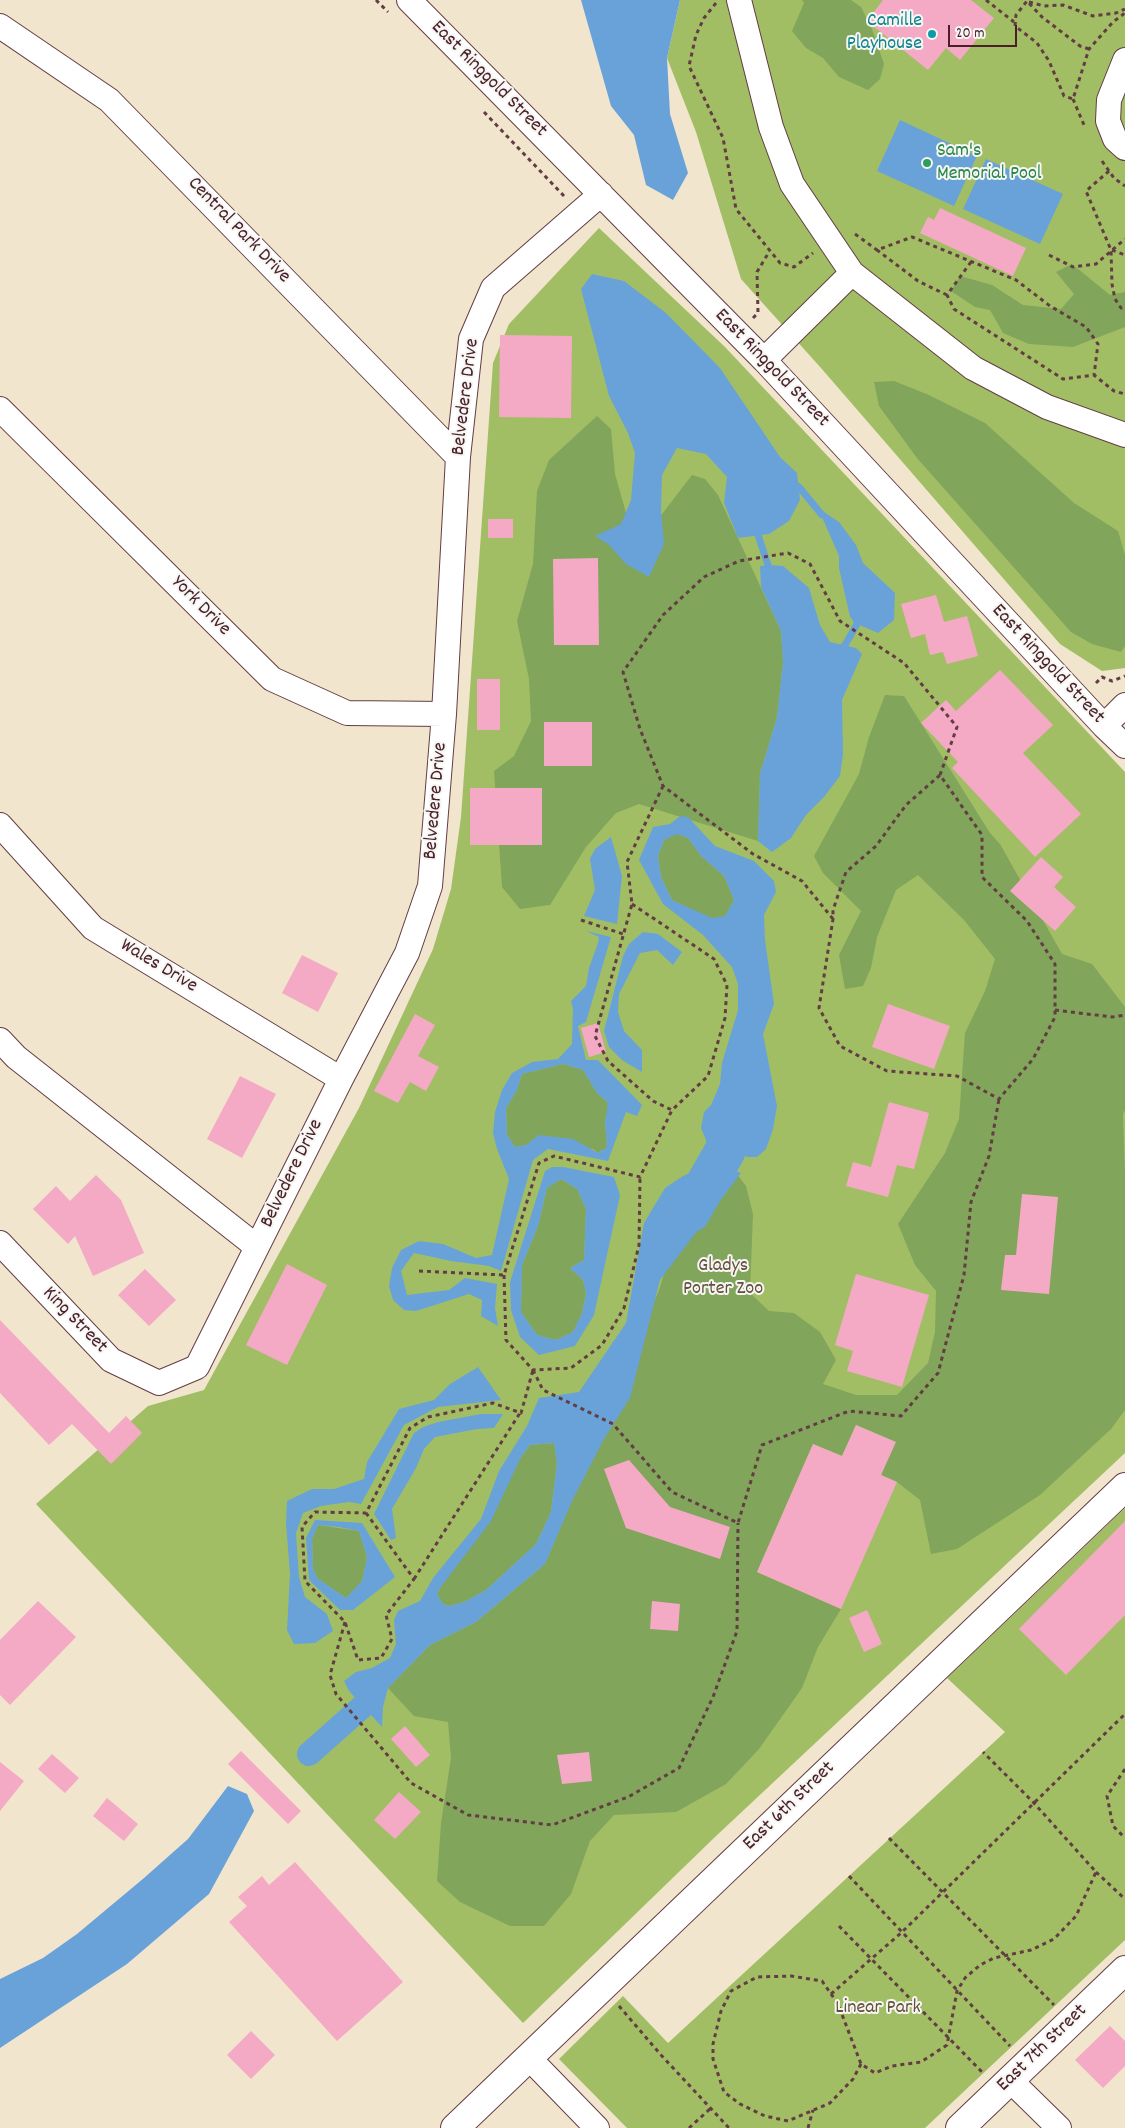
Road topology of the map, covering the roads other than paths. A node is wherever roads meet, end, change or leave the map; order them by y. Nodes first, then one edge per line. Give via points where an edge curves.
1 (410, 0) edge
2 (739, 0) edge
3 (0, 26) edge
4 (1125, 60) edge
5 (1125, 148) edge
6 (601, 194) junction
7 (852, 274) junction
8 (764, 360) junction
9 (0, 409) edge
10 (1125, 435) edge
11 (458, 457) junction
12 (1125, 705) edge
13 (444, 714) junction
14 (1104, 726) junction
15 (1125, 746) edge
16 (0, 825) edge
17 (0, 1040) edge
18 (341, 1079) junction
19 (0, 1243) edge
20 (257, 1247) junction
21 (159, 1383) joint
22 (1125, 1487) edge
23 (1125, 1970) edge
24 (528, 2058) junction
25 (1010, 2080) junction
26 (455, 2128) edge
27 (597, 2128) edge
28 (960, 2128) edge
29 (1060, 2128) edge

1 - 6 street, East Ringgold Street
2 - 7 street via 771,127 792,184
3 - 11 street, Central Park Drive via 109,100
4 - 5 street via 1109,100 1108,121 1115,139
6 - 8 street, East Ringgold Street
6 - 11 street, Belvedere Drive via 493,288 471,340
7 - 8 street
7 - 10 street via 973,368 1047,407
8 - 14 street, East Ringgold Street
9 - 13 street, York Drive via 272,679 347,713
11 - 13 street, Belvedere Drive
12 - 14 street
13 - 18 street, Belvedere Drive via 430,886 407,953
14 - 15 street, East Ringgold Street
16 - 18 street, Wales Drive via 93,928
17 - 20 street via 16,1057
18 - 20 street, Belvedere Drive
19 - 21 street, King Street via 111,1360
20 - 21 street, Belvedere Drive via 197,1368
22 - 24 main road, East 6th Street
23 - 25 main road, East 7th Street
24 - 26 main road, East 6th Street
24 - 27 street
25 - 28 main road, East 7th Street
25 - 29 street

